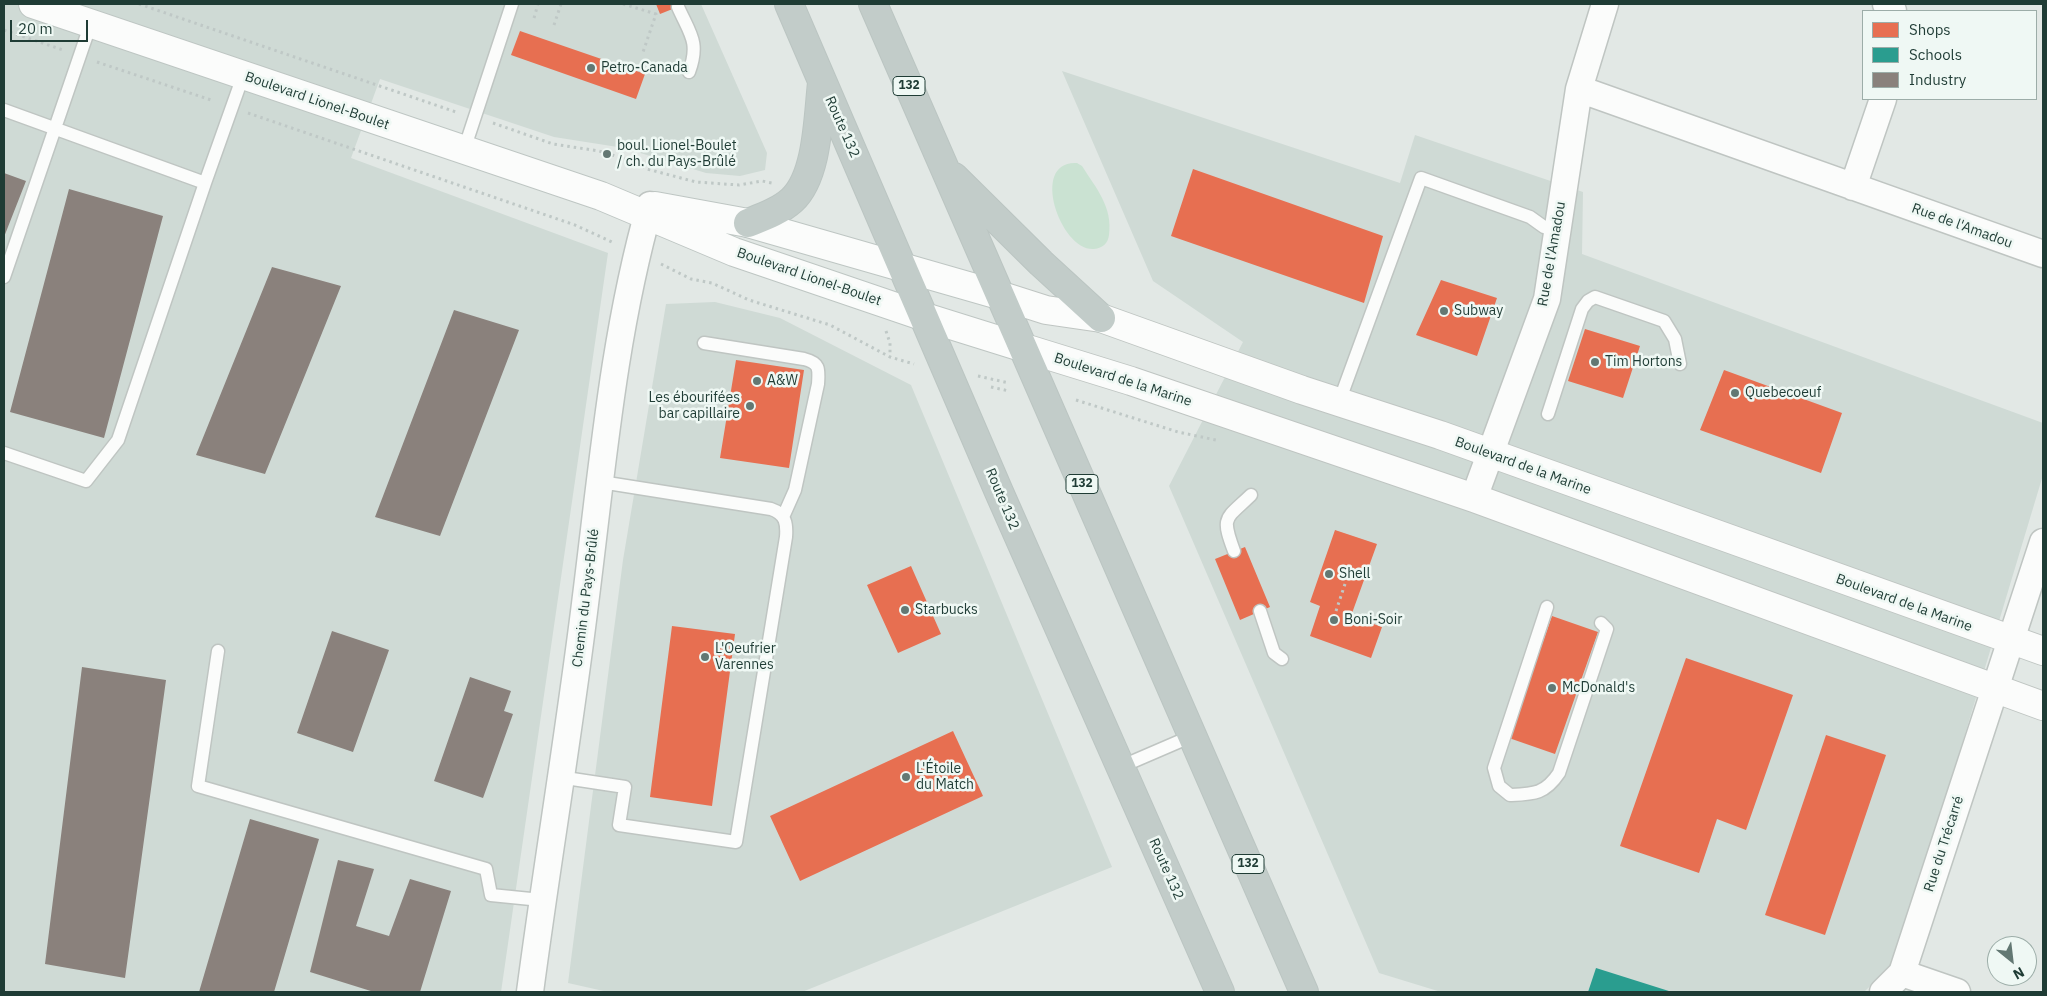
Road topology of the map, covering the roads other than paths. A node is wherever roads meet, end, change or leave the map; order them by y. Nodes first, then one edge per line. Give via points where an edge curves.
1 (33, 4) edge
2 (512, 4) edge
3 (789, 4) edge
4 (873, 4) edge
5 (1604, 4) edge
6 (678, 7) dead end
7 (91, 23) junction
8 (689, 72) dead end
9 (243, 76) junction
10 (822, 83) junction
11 (1578, 89) junction
12 (1883, 100) edge
13 (4, 110) edge
14 (56, 128) junction
15 (464, 150) junction
16 (946, 168) junction
17 (205, 182) junction
18 (1853, 187) junction
19 (648, 210) junction
20 (748, 224) junction
21 (1557, 231) junction
22 (2043, 254) edge
23 (903, 267) junction
24 (4, 277) edge
25 (999, 295) junction
26 (925, 317) junction
27 (1101, 318) junction
28 (704, 343) dead end
29 (1021, 347) junction
30 (1680, 364) dead end
31 (1339, 402) junction
32 (1548, 414) dead end
33 (4, 453) edge
34 (1489, 454) junction
35 (601, 482) junction
36 (1251, 495) dead end
37 (1474, 498) junction
38 (783, 517) junction
39 (2043, 542) edge
40 (1234, 551) dead end
41 (1547, 607) dead end
42 (1260, 611) dead end
43 (1601, 622) dead end
44 (2011, 641) junction
45 (218, 651) dead end
46 (2043, 652) edge
47 (1282, 659) dead end
48 (1995, 690) junction
49 (2043, 706) edge
50 (1192, 736) junction
51 (1120, 767) junction
52 (559, 777) junction
53 (542, 900) junction
54 (1902, 972) junction
55 (530, 992) edge
56 (1220, 992) edge
57 (1304, 992) edge
58 (1883, 992) edge
59 (1957, 992) edge

1 - 7 street, Boulevard Lionel-Boulet
2 - 15 lane
3 - 10 highway, Route 132
4 - 16 highway, 132
5 - 11 street, Rue de l'Amadou
6 - 8 lane via 695,45
7 - 9 street, Boulevard Lionel-Boulet
7 - 14 lane
9 - 15 street, Boulevard Lionel-Boulet
9 - 17 lane
10 - 20 highway via 805,185 782,208
10 - 23 highway, Route 132
11 - 18 street, Rue de l'Amadou
11 - 21 street, Rue de l'Amadou
12 - 18 street
13 - 14 lane
14 - 17 lane
14 - 24 lane
15 - 19 street, Boulevard Lionel-Boulet
16 - 25 highway, 132
16 - 27 highway
17 - 33 lane via 118,440 86,481
18 - 22 street, Rue de l'Amadou
19 - 20 street, Boulevard Lionel-Boulet
19 - 26 street, Boulevard Lionel-Boulet via 734,252
19 - 35 street, Chemin du Pays-Brûlé via 630,284
20 - 23 street, Boulevard Lionel-Boulet
21 - 31 lane via 1530,217 1421,178
21 - 34 street, Rue de l'Amadou via 1547,299
23 - 25 street, Boulevard Lionel-Boulet
23 - 26 highway, Route 132
25 - 27 street, Boulevard de la Marine via 1046,310
25 - 29 highway, 132
26 - 29 street, Boulevard Lionel-Boulet
26 - 51 highway, Route 132 via 998,492
27 - 31 street, Boulevard de la Marine
28 - 38 lane via 815,361 818,366 818,384 795,490
29 - 37 street, Boulevard de la Marine
29 - 50 highway, 132
30 - 32 lane via 1675,339 1664,321 1595,297 1582,309
31 - 34 street, Boulevard de la Marine
34 - 37 street, Rue de l'Amadou
34 - 44 street, Boulevard de la Marine
35 - 38 lane via 771,509
35 - 52 street, Chemin du Pays-Brûlé
36 - 40 lane via 1226,521 1225,528
37 - 48 street, Boulevard de la Marine
38 - 52 lane via 787,526 786,537 736,842 620,825 625,787
39 - 44 street, Rue du Trécarré
41 - 43 lane via 1494,768 1499,786 1510,795 1535,794 1551,785 1559,773 1607,629
42 - 47 lane via 1274,653
44 - 46 street, Boulevard de la Marine
44 - 48 street, Rue du Trécarré
45 - 53 lane via 198,786 486,869 490,895
48 - 49 street, Boulevard de la Marine
48 - 54 street, Rue du Trécarré
50 - 51 lane
50 - 57 highway, 132
51 - 56 highway, Route 132
52 - 53 street, Chemin du Pays-Brûlé
53 - 55 street, Chemin du Pays-Brûlé
54 - 58 street, Rue du Trécarré
54 - 59 street

